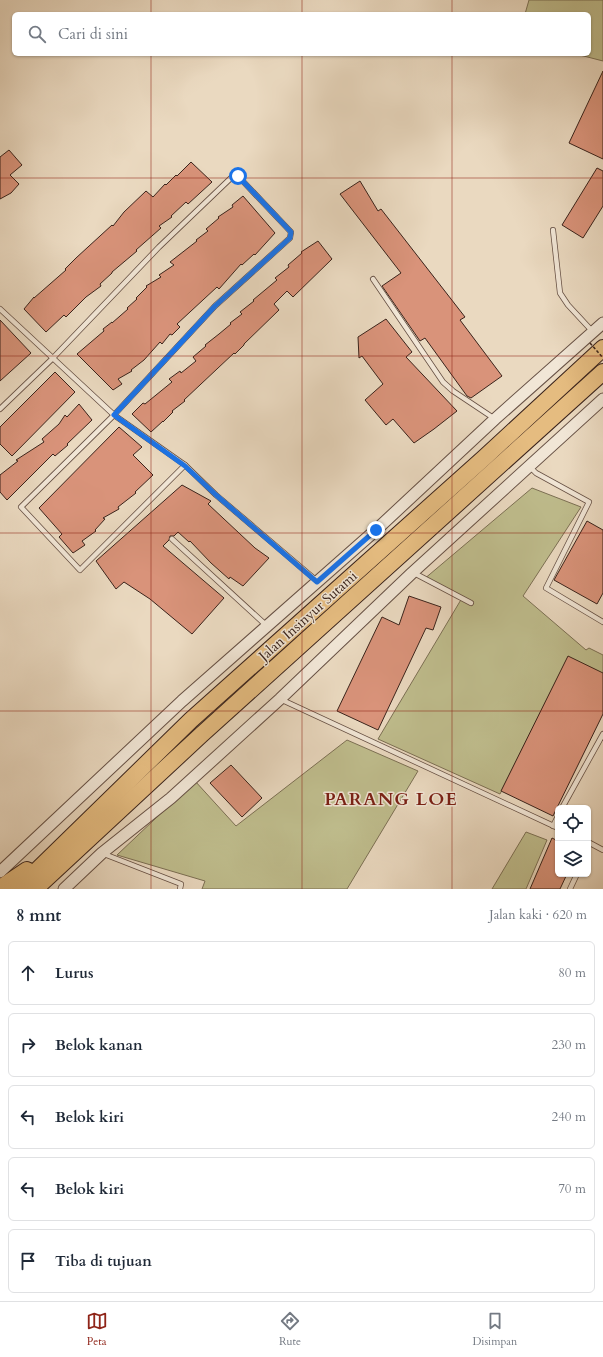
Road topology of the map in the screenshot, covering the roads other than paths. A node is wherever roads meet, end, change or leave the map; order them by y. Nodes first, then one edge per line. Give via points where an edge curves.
1 (553, 230) dead end
2 (373, 279) dead end
3 (0, 309) edge
4 (603, 322) edge
5 (595, 341) edge
6 (52, 359) junction
7 (603, 372) edge
8 (602, 402) edge
9 (0, 409) edge
10 (114, 415) junction
11 (495, 419) junction
12 (185, 466) junction
13 (528, 466) junction
14 (172, 539) dead end
15 (412, 573) junction
16 (317, 582) junction
17 (471, 603) dead end
18 (603, 622) edge
19 (267, 626) junction
20 (280, 699) junction
21 (603, 734) edge
22 (564, 805) edge
23 (555, 822) edge
24 (553, 826) joint
25 (591, 845) edge
26 (56, 850) junction
27 (603, 850) edge
28 (102, 853) junction
29 (0, 872) edge
30 (576, 877) edge
31 (0, 888) edge
32 (18, 889) edge
33 (36, 889) edge
34 (64, 889) edge
35 (180, 889) edge
36 (570, 889) edge

1 - 5 lane via 560,293
2 - 11 lane via 443,382
3 - 6 lane
4 - 5 street
5 - 11 street
5 - 26 highway, Jalan Insinyur Sutami via 484,458 191,720
6 - 9 lane
6 - 10 lane
6 - 10 lane via 159,247 232,177 238,176 291,232 290,238 215,306
7 - 33 highway, Jalan Insinyur Sutami via 200,735
8 - 13 street
10 - 12 lane
10 - 12 lane via 22,507 80,570
11 - 16 street
12 - 16 lane
13 - 15 street
13 - 18 lane via 589,502 546,588
14 - 19 lane
15 - 17 lane
15 - 20 street
16 - 19 street
19 - 29 street via 182,701
20 - 24 lane
20 - 28 street via 172,798
21 - 22 lane
23 - 24 lane
25 - 27 lane
26 - 31 highway
26 - 32 highway, Jalan Insinyur Sutami
28 - 34 street
28 - 35 lane via 181,884
30 - 36 lane

